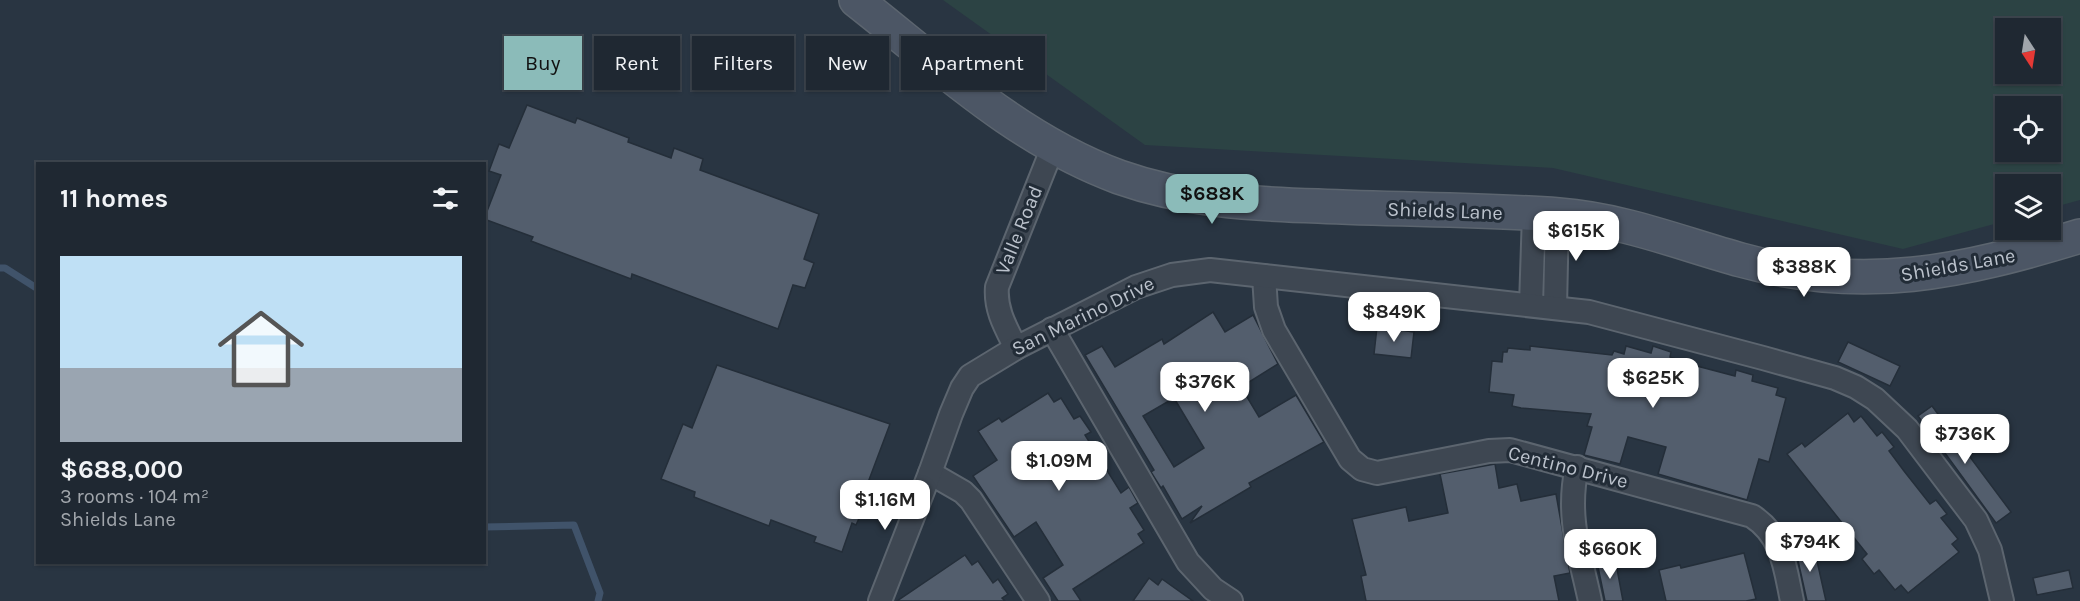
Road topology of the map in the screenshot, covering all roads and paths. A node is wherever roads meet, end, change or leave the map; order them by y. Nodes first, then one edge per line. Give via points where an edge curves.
1 (856, 0) edge
2 (1053, 147) junction
3 (1546, 215) junction
4 (2080, 236) edge
5 (1264, 276) junction
6 (1531, 305) junction
7 (1555, 308) junction
8 (1052, 329) junction
9 (1016, 348) junction
10 (1577, 467) junction
11 (930, 473) junction
12 (880, 601) edge
13 (1038, 601) edge
14 (1231, 601) edge
15 (1590, 601) edge
16 (1792, 601) edge
17 (2002, 601) edge

1 - 2 main road, Shields Lane via 991,106
2 - 3 main road, Shields Lane via 1120,177 1222,201
2 - 9 street, Valle Road via 997,287 997,306
3 - 4 main road, Shields Lane via 1631,226 1769,267 1858,277 1961,269
3 - 6 street
3 - 7 street
5 - 6 street, San Marino Drive
5 - 8 street, San Marino Drive via 1210,270 1172,275 1136,287
5 - 10 street, Centino Drive via 1266,307 1279,341 1350,459 1362,469 1384,473 1500,450
6 - 7 street, San Marino Drive
7 - 17 street, San Marino Drive via 1607,315 1835,378 1875,399 1907,429 1982,530
8 - 9 street, San Marino Drive
8 - 14 street via 1188,562 1213,589
9 - 11 street, San Marino Drive via 965,381
10 - 15 street via 1571,491 1572,512
10 - 16 street, Centino Drive via 1752,516 1777,541
11 - 12 street, San Marino Drive
11 - 13 street via 970,500

